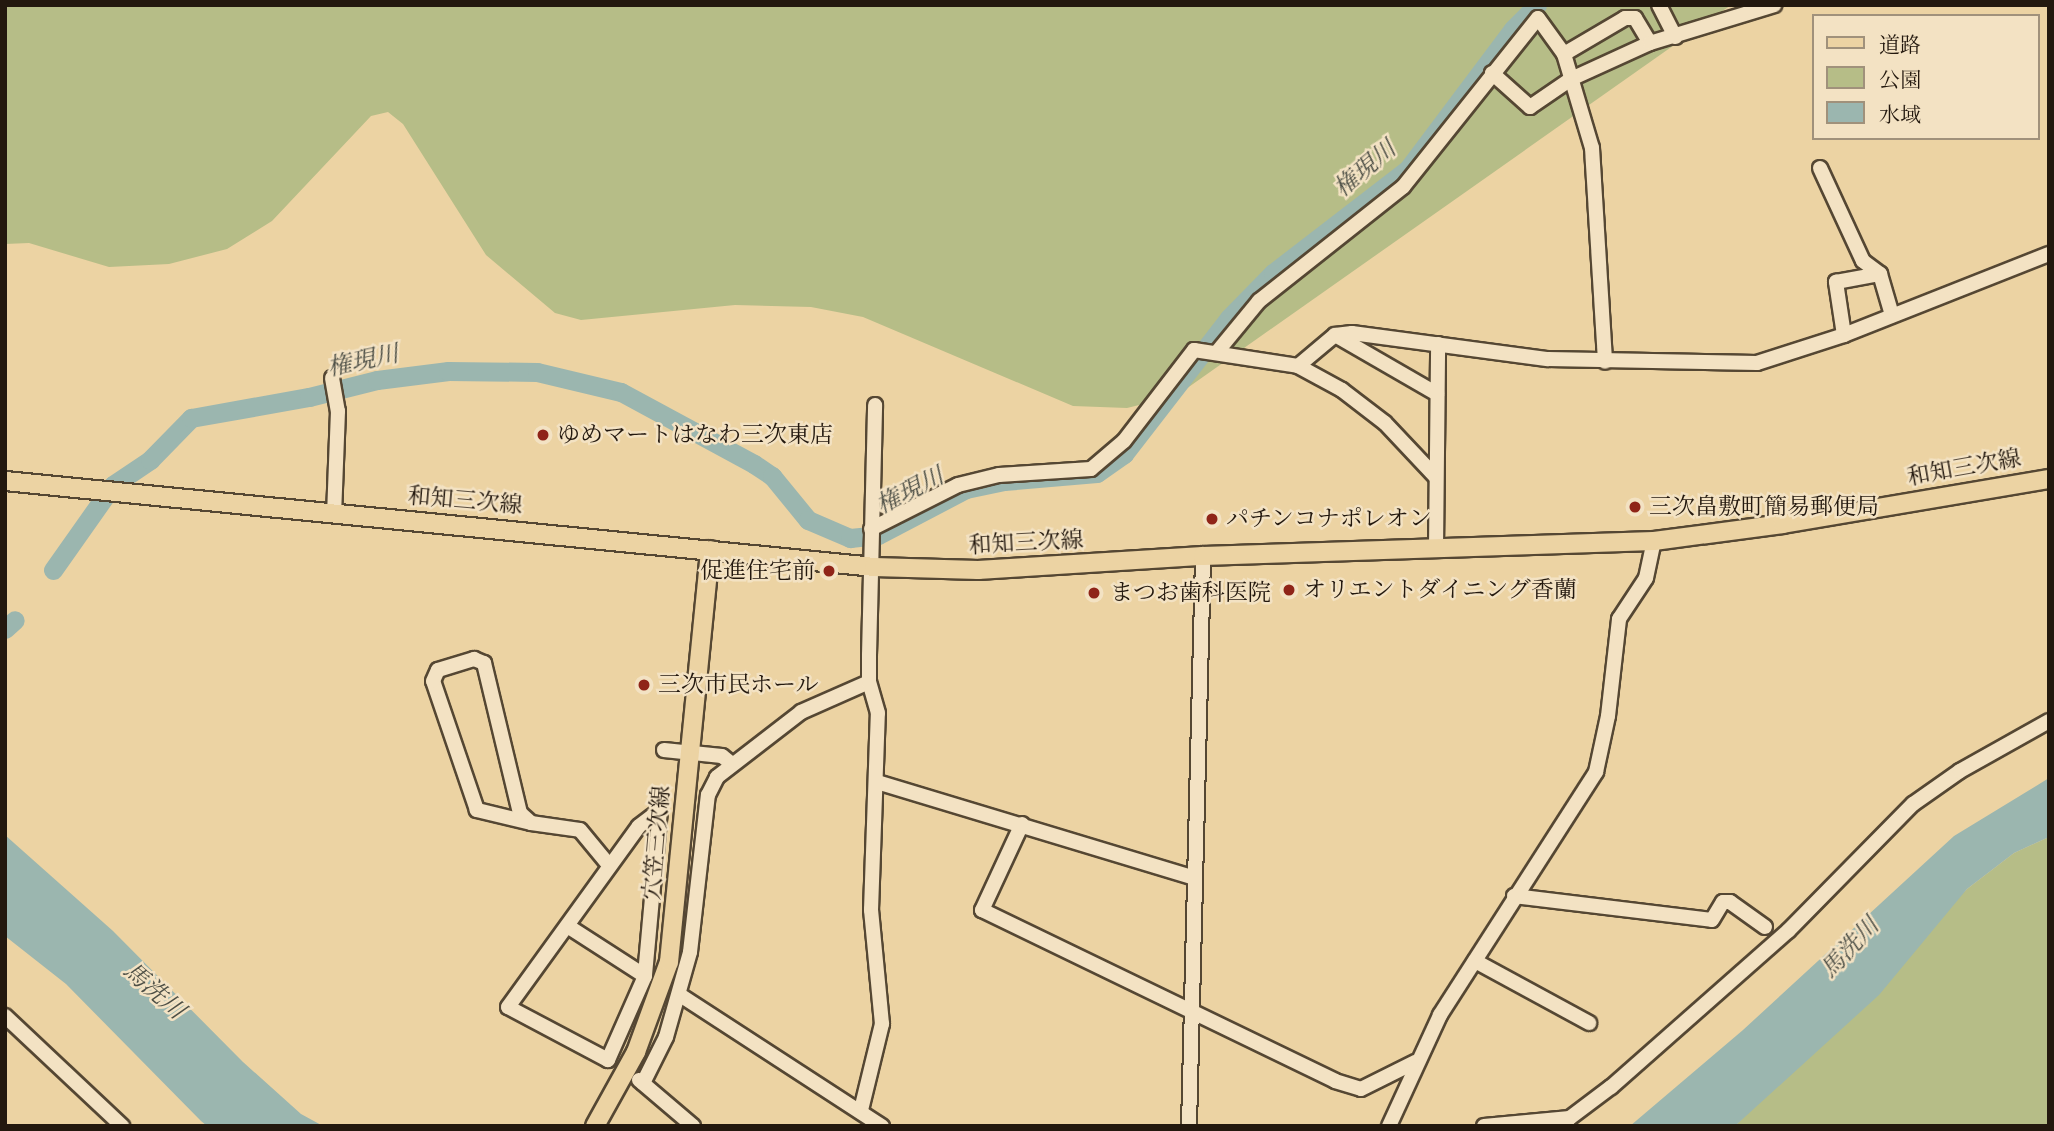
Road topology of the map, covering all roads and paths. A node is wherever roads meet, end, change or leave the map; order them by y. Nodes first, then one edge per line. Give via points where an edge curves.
1 (1659, 5) edge
2 (1774, 5) edge
3 (1675, 37) junction
4 (1650, 43) junction
5 (1564, 54) junction
6 (1492, 73) junction
7 (1571, 79) junction
8 (1820, 168) dead end
9 (2049, 254) edge
10 (1880, 274) junction
11 (1892, 315) junction
12 (1335, 335) junction
13 (1844, 335) junction
14 (1438, 344) junction
15 (1214, 352) junction
16 (1605, 362) junction
17 (1298, 366) junction
18 (332, 381) dead end
19 (1437, 394) junction
20 (875, 405) dead end
21 (1435, 476) junction
22 (2049, 479) edge
23 (5, 481) edge
24 (334, 513) junction
25 (1654, 541) junction
26 (872, 545) junction
27 (1436, 548) junction
28 (710, 550) junction
29 (1203, 556) junction
30 (869, 682) junction
31 (2049, 721) edge
32 (664, 750) dead end
33 (690, 750) junction
34 (732, 764) junction
35 (877, 782) junction
36 (531, 823) junction
37 (1022, 824) junction
38 (608, 865) junction
39 (1195, 878) junction
40 (1514, 896) junction
41 (569, 927) junction
42 (1765, 927) dead end
43 (1475, 961) junction
44 (645, 976) junction
45 (680, 995) junction
46 (1191, 1012) junction
47 (5, 1016) edge
48 (1589, 1023) dead end
49 (1415, 1062) junction
50 (861, 1110) junction
51 (1565, 1122) edge
52 (122, 1126) edge
53 (595, 1126) edge
54 (693, 1126) edge
55 (882, 1126) edge
56 (1189, 1126) edge
57 (1389, 1126) edge
58 (1484, 1126) edge

1 - 3 street
2 - 3 street
3 - 4 street
4 - 5 street via 1635,18 1625,18
4 - 7 street
5 - 6 street via 1538,18
5 - 7 street
6 - 7 street via 1530,107
6 - 15 street via 1403,187 1259,301
7 - 16 street via 1592,148
8 - 10 street via 1863,261
9 - 11 street
10 - 11 street
10 - 13 street via 1836,282
11 - 13 street
12 - 14 street via 1374,334
12 - 17 street
12 - 19 street
13 - 16 street via 1757,363
14 - 16 street
14 - 19 street
15 - 17 street
15 - 26 street via 1194,351 1124,441 1091,469 999,475 958,485
17 - 21 street via 1342,390 1385,424
18 - 24 street via 336,402
19 - 21 street
20 - 26 street
21 - 27 street
22 - 25 main road, 和知三次線
23 - 24 main road, 和知三次線
24 - 28 main road, 和知三次線
25 - 27 main road, 和知三次線
25 - 40 street via 1646,578 1619,619 1608,716 1596,772
26 - 28 main road, 和知三次線
26 - 29 main road, 和知三次線 via 1013,570
26 - 30 street
27 - 29 main road, 和知三次線
28 - 33 main road, 穴笠三次線
29 - 39 street
30 - 34 street via 801,712
30 - 35 street via 878,713
31 - 51 street via 1960,771 1913,804 1788,931
32 - 33 street
33 - 34 street via 722,756
33 - 53 main road, 穴笠三次線 via 668,962 644,1036
34 - 45 street via 717,777 708,795 690,953
35 - 37 street
35 - 50 street via 871,910 882,1024
36 - 36 street via 514,798 484,663 474,660 438,670 433,681 477,810
36 - 38 street via 580,830
37 - 39 street
37 - 46 street via 982,910
38 - 41 street
38 - 44 street via 639,825 660,810
39 - 46 street
40 - 42 street via 1712,920 1723,902 1730,902
40 - 43 street
41 - 44 street
41 - 44 street via 508,1007 608,1060
43 - 48 street
43 - 49 street
45 - 50 street
45 - 54 street via 641,1081
46 - 49 street via 1362,1089
46 - 56 street
47 - 52 street
49 - 57 street
50 - 55 street
51 - 58 street

